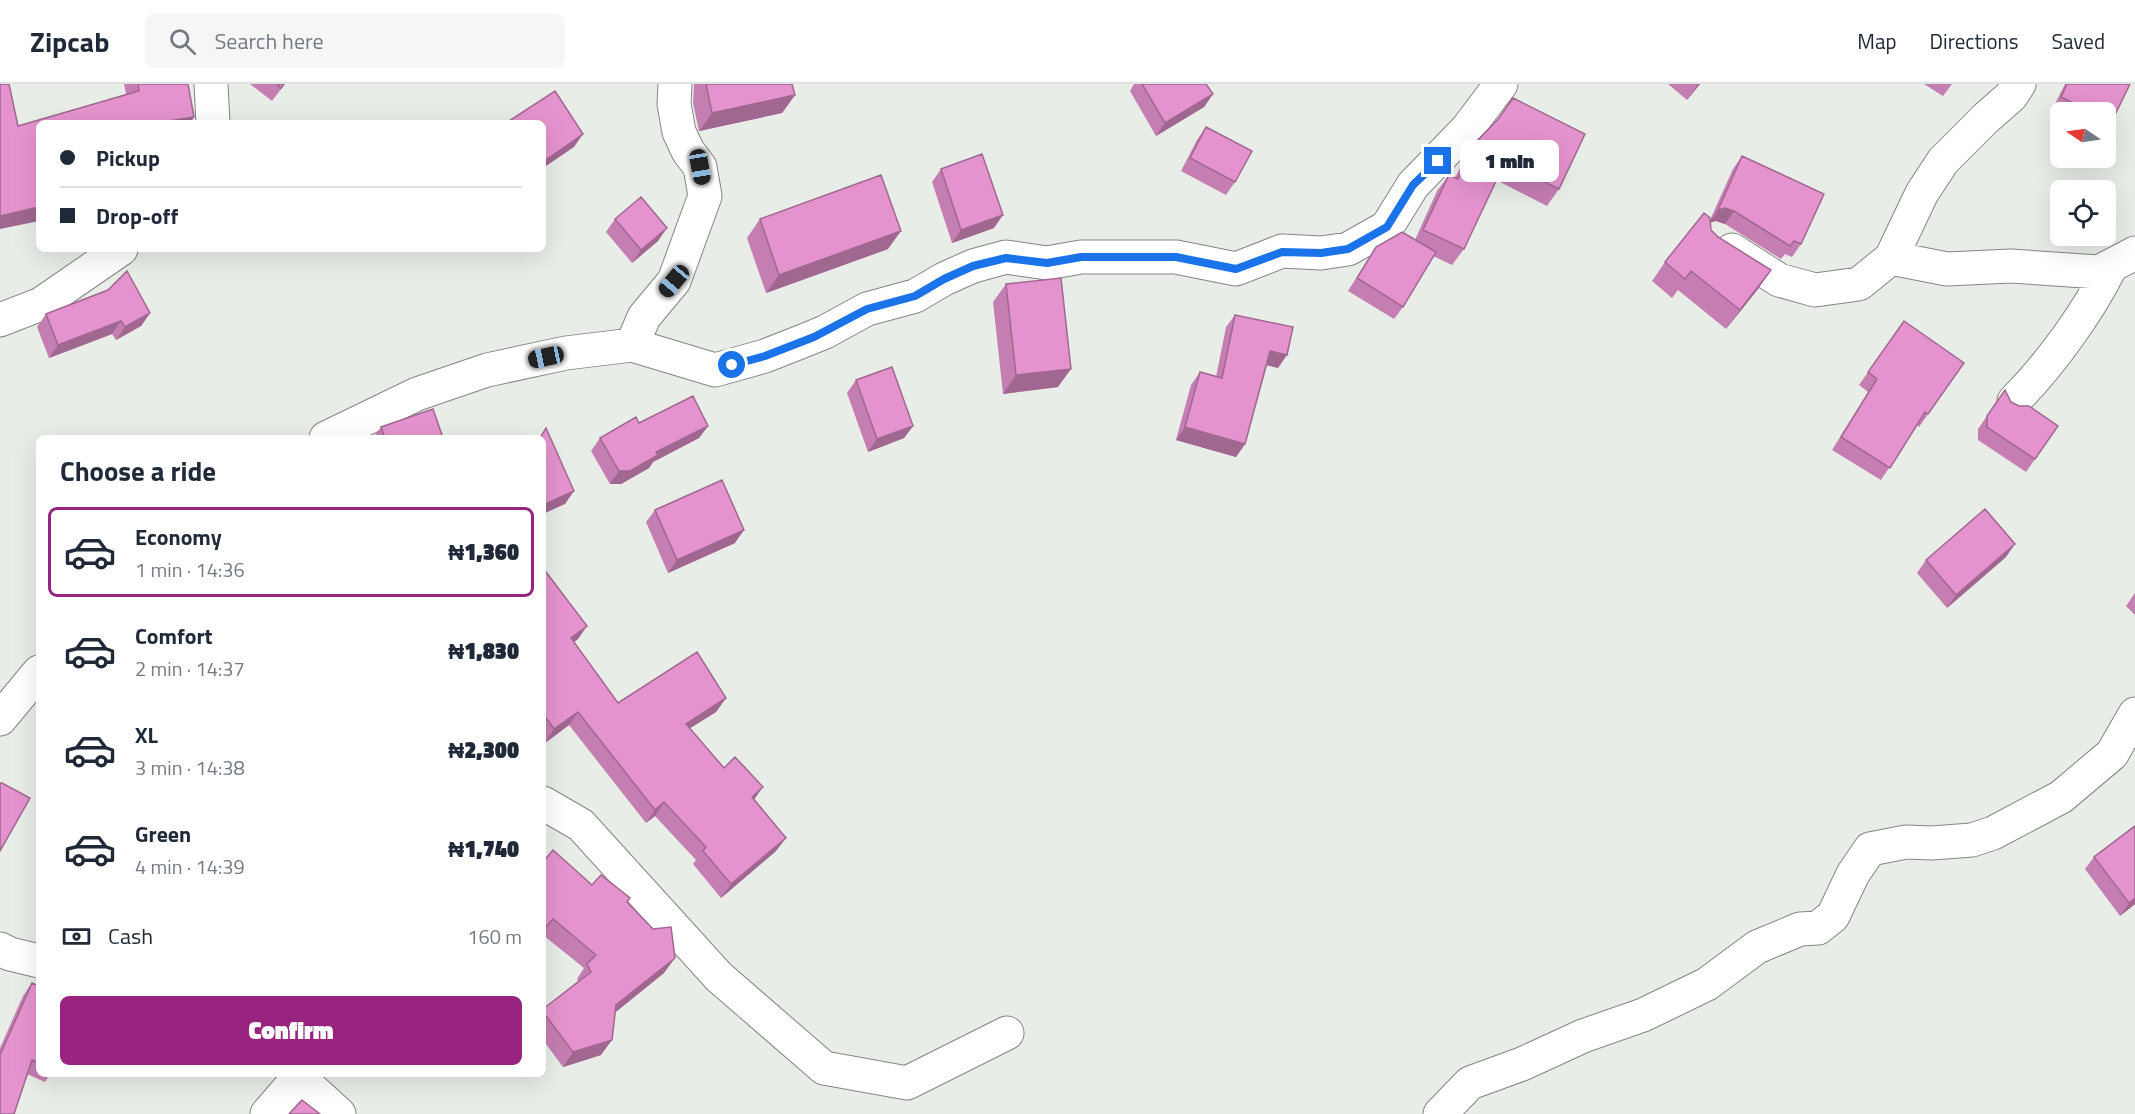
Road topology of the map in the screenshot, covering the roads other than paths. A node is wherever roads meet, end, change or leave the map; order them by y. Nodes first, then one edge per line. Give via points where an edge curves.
1 (211, 84) edge
2 (675, 84) edge
3 (1501, 84) edge
4 (2019, 84) edge
5 (213, 120) edge
6 (1715, 240) edge
7 (117, 252) edge
8 (1891, 258) junction
9 (2123, 259) edge
10 (0, 320) edge
11 (632, 345) junction
12 (2014, 401) edge
13 (332, 435) edge
14 (36, 676) edge
15 (0, 719) edge
16 (2133, 723) edge
17 (546, 805) edge
18 (0, 949) edge
19 (36, 960) edge
20 (1007, 1034) dead end
21 (295, 1077) edge
22 (299, 1077) edge
23 (267, 1114) edge
24 (339, 1114) edge
25 (1440, 1114) edge

1 - 5 street
2 - 11 street via 679,132 700,167 705,196 674,281 644,317
3 - 11 street via 1467,129 1413,185 1387,227 1348,249 1282,252 1236,269 1176,257 1081,257 1047,263 1006,258 973,266 915,296 867,309 825,332 765,356 715,370
4 - 8 street via 1943,161 1922,193
6 - 8 street via 1779,280 1815,290 1859,284
7 - 10 street via 41,304
8 - 9 street via 1947,269 2011,266 2099,272
9 - 12 street via 2037,378
11 - 13 street via 566,353 486,370 417,394
14 - 15 street
16 - 25 street via 2112,754 2061,797 1994,833 1972,840 1906,842 1870,849 1833,916 1818,928 1800,929 1757,947 1707,984 1643,1015 1470,1083
17 - 20 street via 581,825 719,976 824,1068 907,1083
18 - 19 street
21 - 23 street
22 - 24 street

